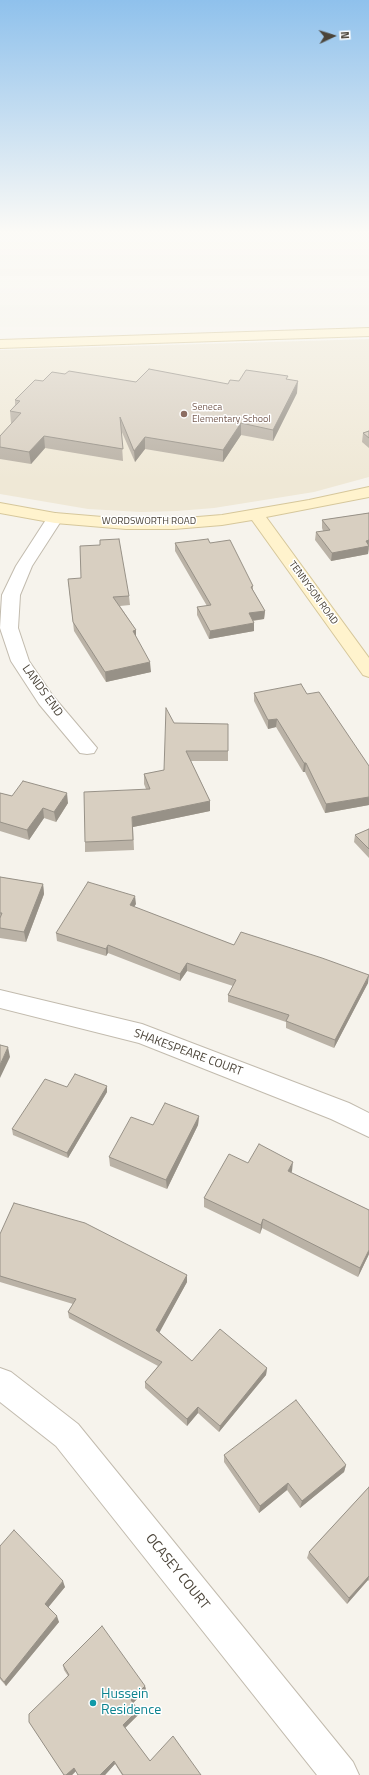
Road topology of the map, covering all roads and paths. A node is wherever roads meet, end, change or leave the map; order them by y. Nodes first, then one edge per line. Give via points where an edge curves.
1 (369, 332) edge
2 (0, 344) edge
3 (369, 492) edge
4 (0, 508) edge
5 (256, 514) junction
6 (55, 518) junction
7 (369, 671) edge
8 (87, 748) dead end
9 (0, 998) edge
10 (369, 1126) edge
11 (0, 1384) edge
12 (340, 1775) edge

1 - 2 street
3 - 5 street, WORDSWORTH ROAD
4 - 6 street, WORDSWORTH ROAD
5 - 6 street, WORDSWORTH ROAD via 174,524 126,524
5 - 7 street, TENNYSON ROAD
6 - 8 street, LANDS END via 24,566 11,595 9,628 20,661 46,700
9 - 10 street, SHAKESPEARE COURT via 142,1034 340,1111
11 - 12 street, OCASEY COURT via 67,1435

